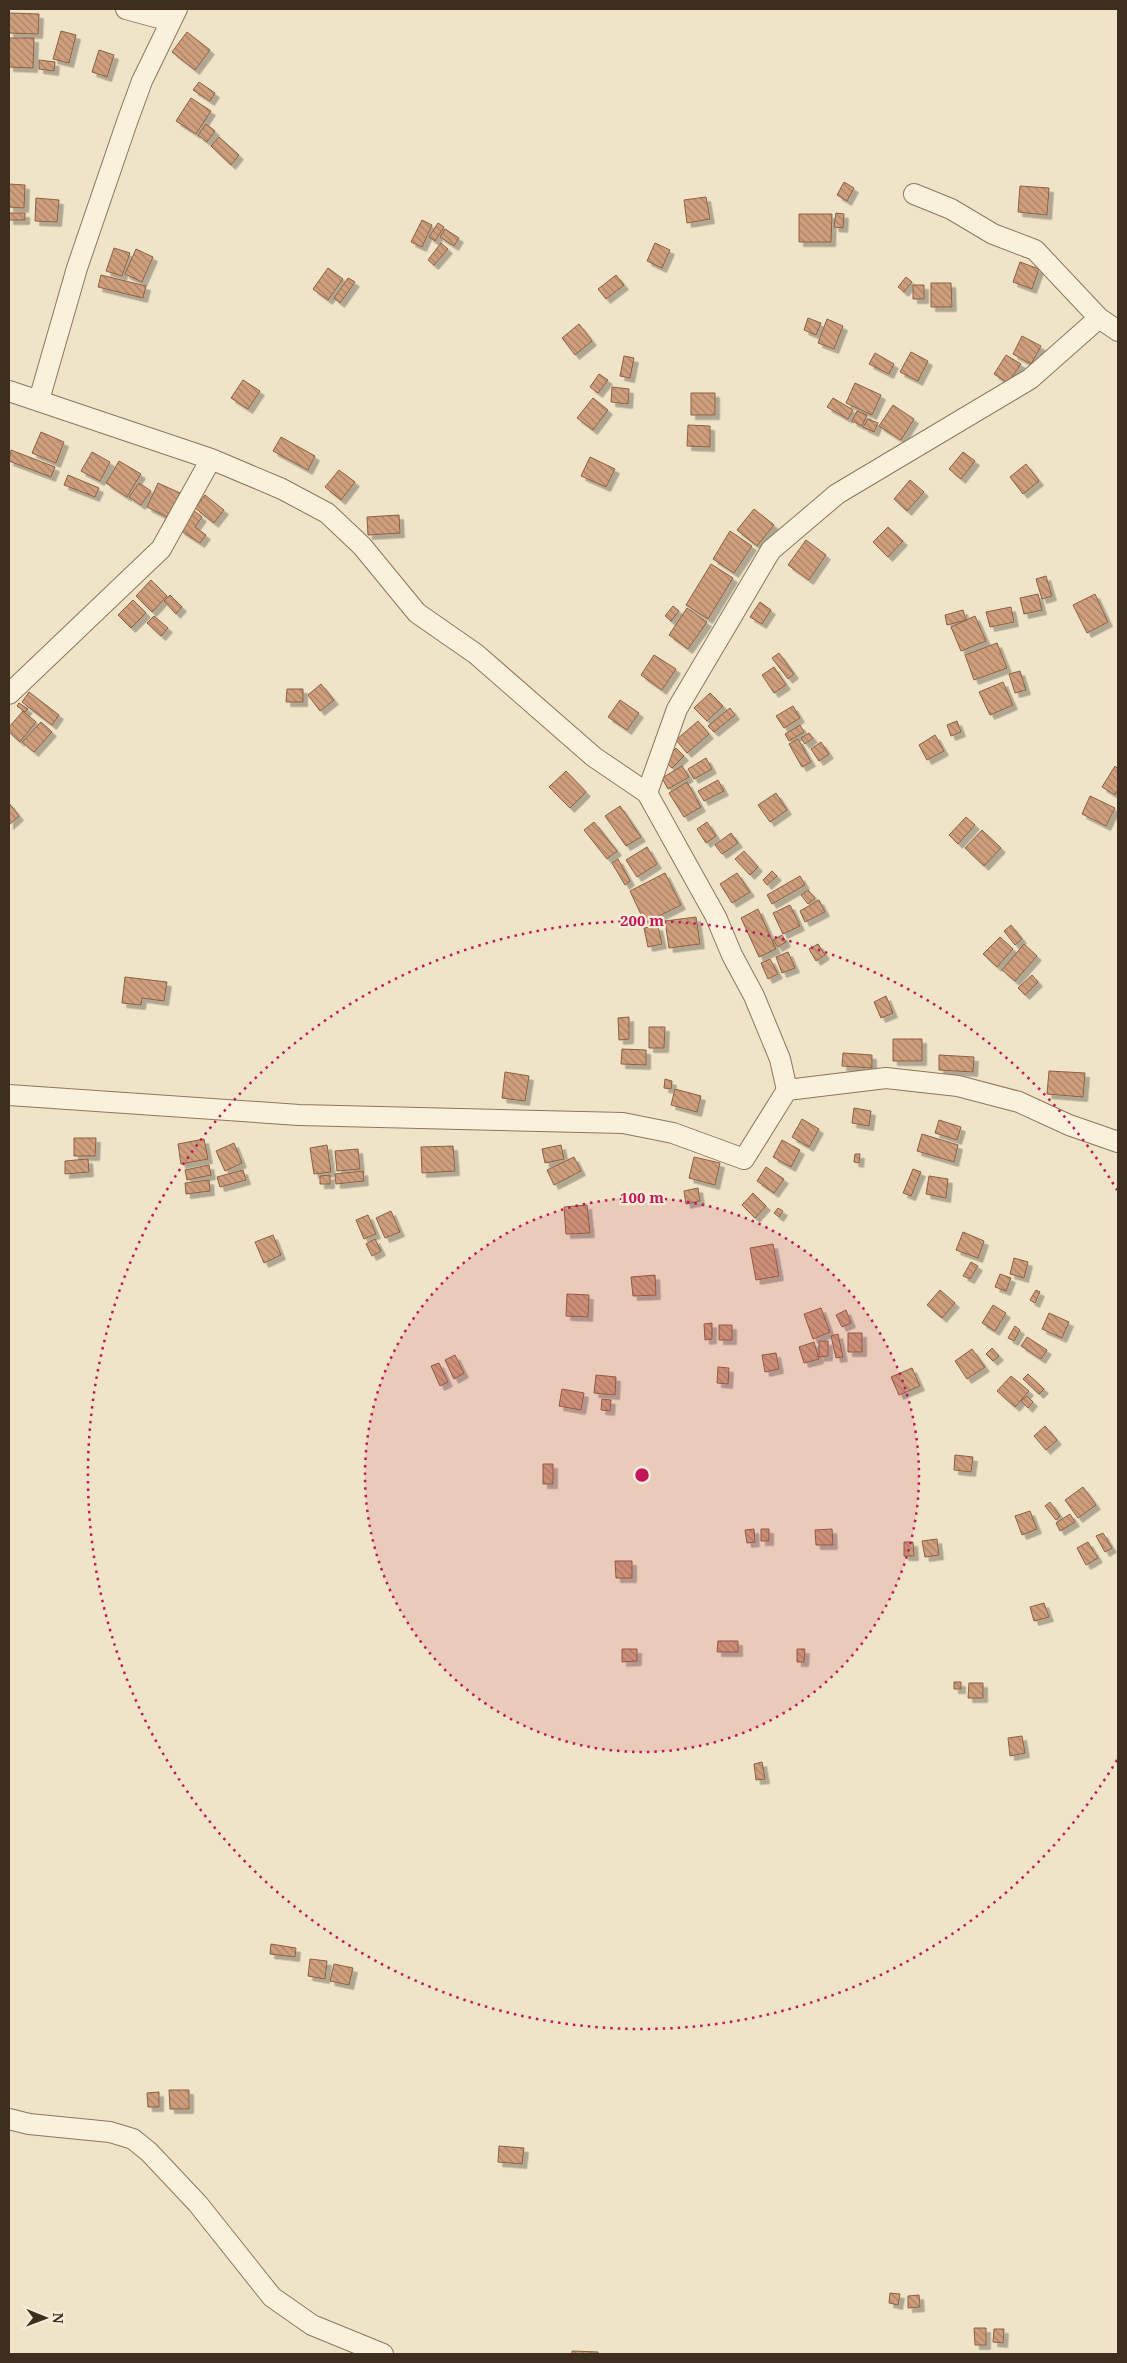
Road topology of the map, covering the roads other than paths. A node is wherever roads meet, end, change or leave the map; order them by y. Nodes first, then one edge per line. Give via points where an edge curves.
1 (126, 9) edge
2 (174, 15) edge
3 (914, 194) dead end
4 (1099, 318) junction
5 (1118, 331) edge
6 (9, 391) edge
7 (39, 400) junction
8 (211, 459) junction
9 (9, 694) edge
10 (646, 793) junction
11 (787, 1090) junction
12 (9, 1095) edge
13 (1118, 1142) edge
14 (9, 2119) edge
15 (383, 2354) edge

1 - 2 street
2 - 7 street via 140,88 80,259
3 - 4 street via 950,209 993,234 1035,250
4 - 5 street
4 - 10 street via 1030,379 837,494 771,550 677,709
6 - 7 street
7 - 8 street
8 - 9 street via 161,549
8 - 10 street via 282,489 327,513 362,546 417,613 476,654 594,756
10 - 11 street via 716,917 754,996 780,1059
11 - 12 street via 744,1159 673,1133 623,1123 299,1115
11 - 13 street via 886,1078 958,1086 1019,1102 1069,1125
14 - 15 street via 110,2132 133,2139 198,2204 272,2297 312,2325

